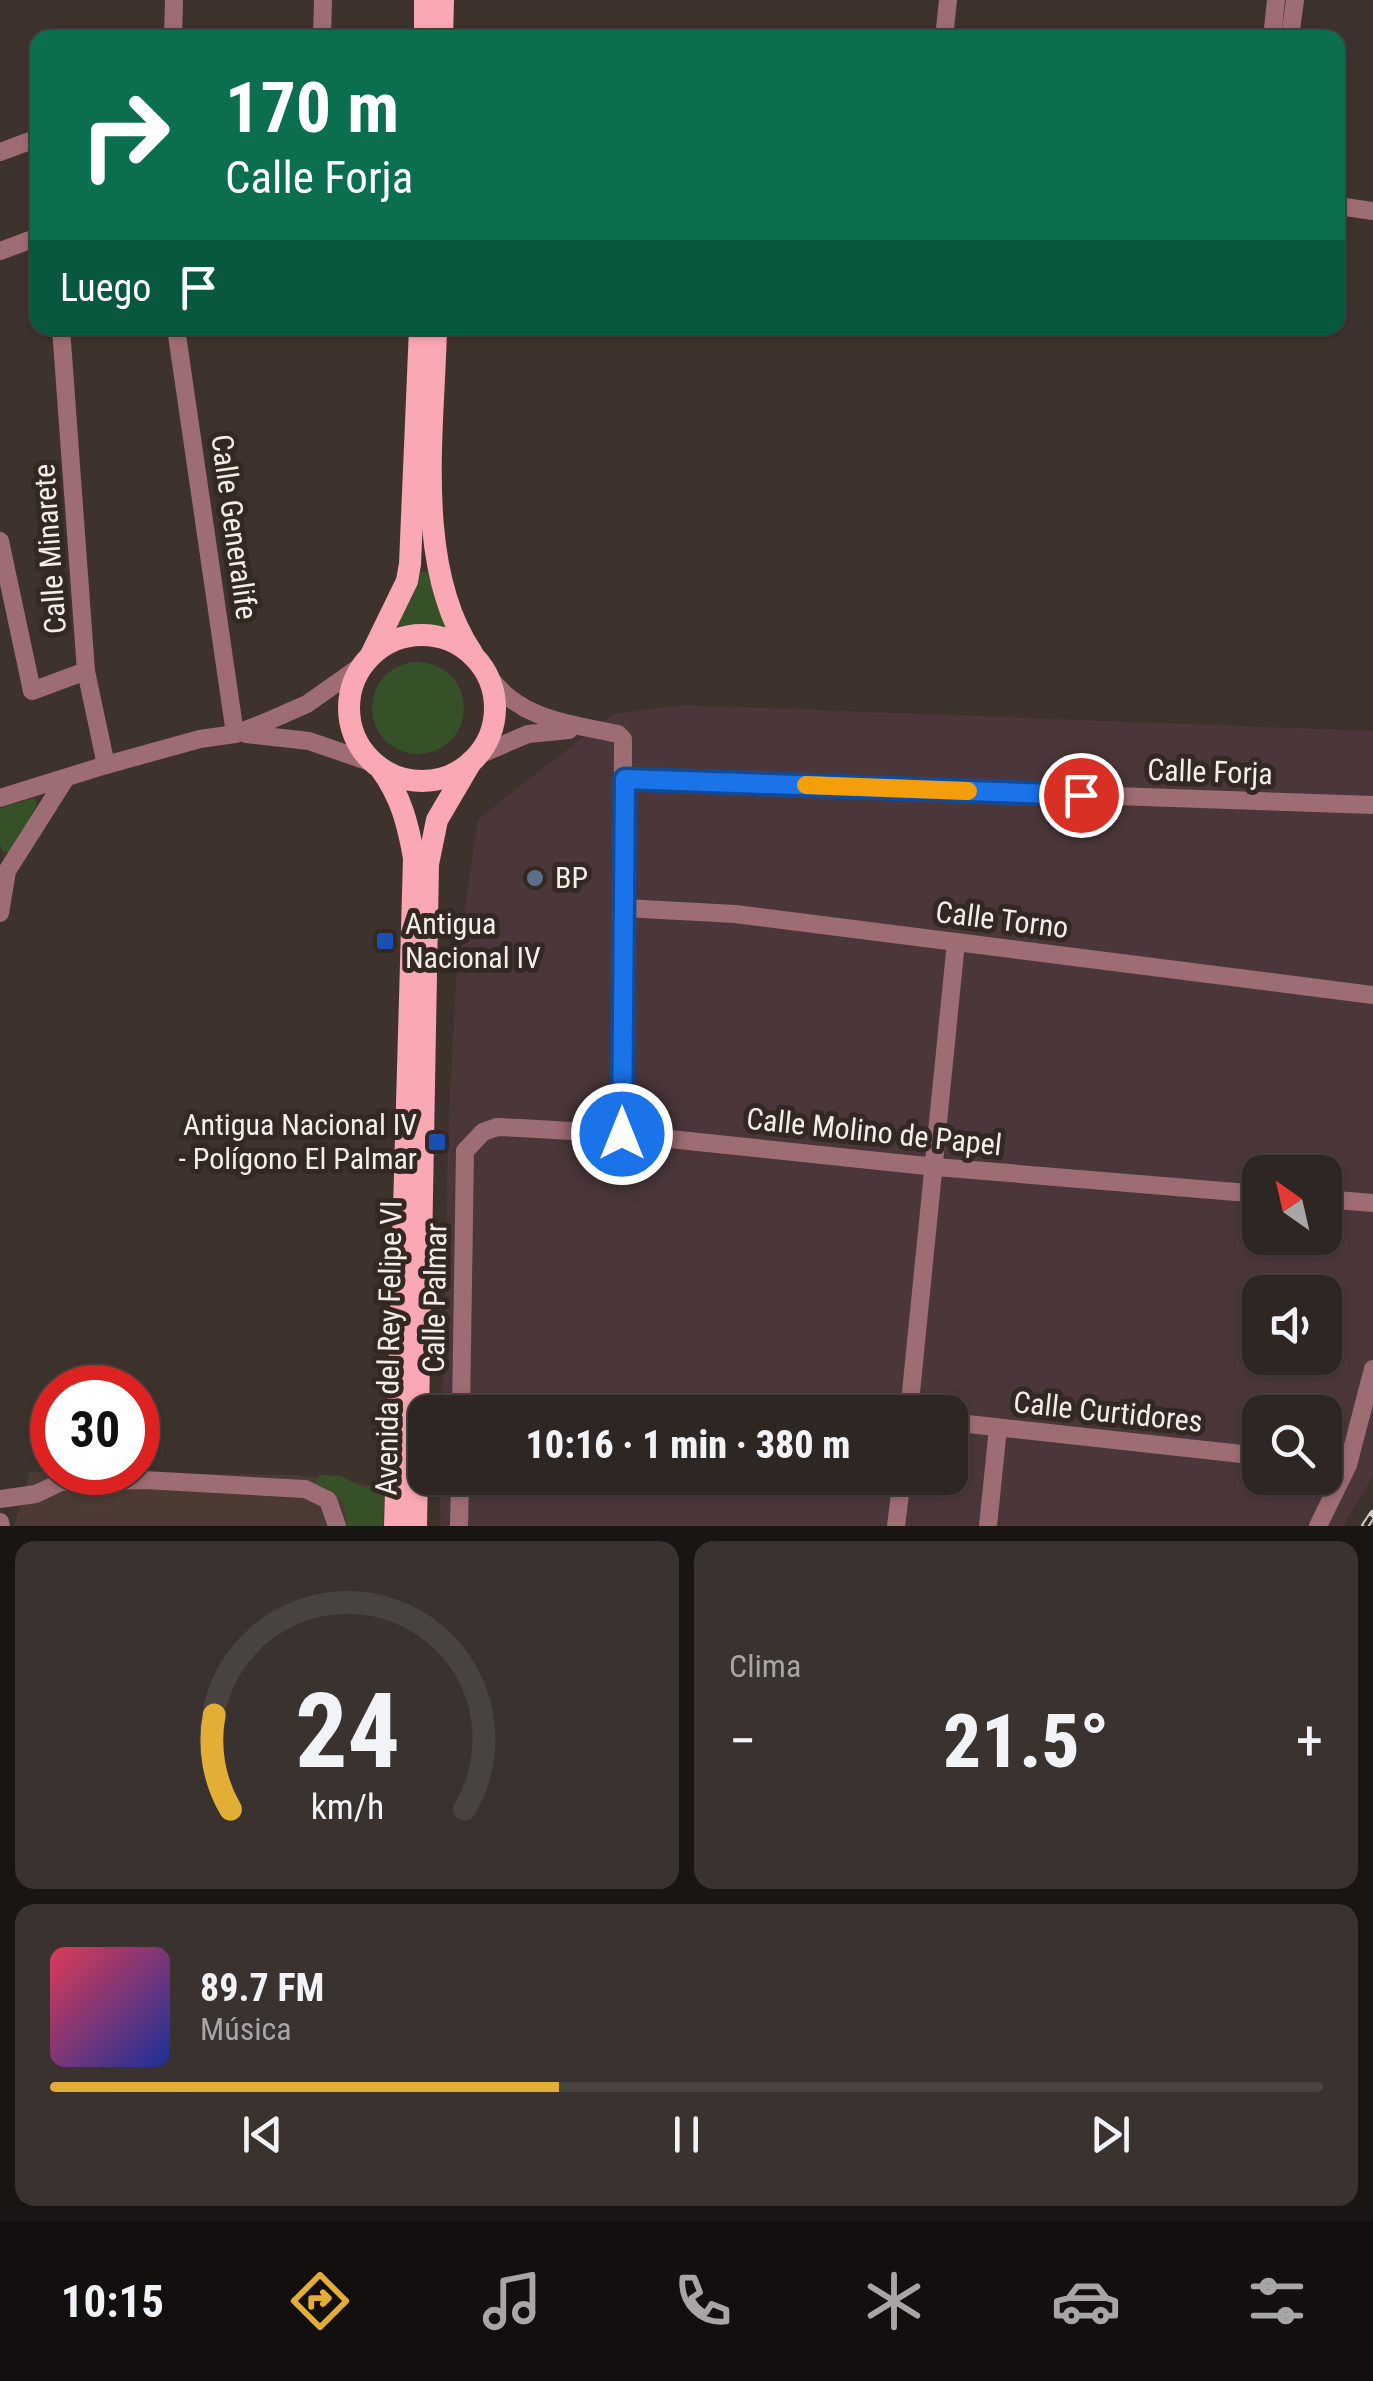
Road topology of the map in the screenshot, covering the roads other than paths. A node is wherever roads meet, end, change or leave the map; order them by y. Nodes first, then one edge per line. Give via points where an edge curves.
1 (174, 0) edge
2 (323, 0) edge
3 (425, 0) edge
4 (443, 0) edge
5 (948, 0) edge
6 (1276, 0) edge
7 (1294, 0) edge
8 (173, 30) edge
9 (322, 30) edge
10 (425, 30) edge
11 (442, 30) edge
12 (945, 30) edge
13 (1273, 30) edge
14 (1291, 30) edge
15 (30, 141) edge
16 (0, 152) edge
17 (1345, 207) edge
18 (1373, 212) edge
19 (30, 240) edge
20 (0, 251) edge
21 (61, 335) edge
22 (177, 335) edge
23 (420, 335) edge
24 (436, 335) edge
25 (0, 541) edge
26 (367, 661) junction
27 (482, 667) junction
28 (86, 671) junction
29 (604, 731) junction
30 (236, 734) junction
31 (475, 759) junction
32 (106, 765) junction
33 (377, 765) junction
34 (66, 778) junction
35 (625, 779) junction
36 (0, 798) edge
37 (1373, 805) edge
38 (3, 865) edge
39 (624, 908) junction
40 (0, 913) edge
41 (956, 942) junction
42 (1373, 995) edge
43 (482, 1132) joint
44 (622, 1134) junction
45 (936, 1167) junction
46 (1242, 1192) edge
47 (1342, 1201) edge
48 (1373, 1204) edge
49 (1373, 1369) edge
50 (461, 1395) edge
51 (911, 1395) edge
52 (968, 1424) edge
53 (998, 1428) junction
54 (1242, 1454) edge
55 (1342, 1465) edge
56 (1348, 1466) junction
57 (460, 1495) edge
58 (900, 1495) edge
59 (0, 1499) edge
60 (337, 1526) edge
61 (395, 1526) edge
62 (416, 1526) edge
63 (459, 1526) edge
64 (896, 1526) edge
65 (988, 1526) edge
66 (1318, 1526) edge

1 - 8 street
2 - 9 street
3 - 10 main road
4 - 11 main road
5 - 12 street
6 - 13 street
7 - 14 street
15 - 16 street
17 - 18 street
19 - 20 street
21 - 28 street, Calle Minarete
22 - 30 street, Calle Generalife
23 - 26 main road via 410,564
24 - 27 main road via 433,540 452,617
25 - 28 street via 32,691
26 - 27 main road via 388,644 436,636 458,644
26 - 30 street via 307,704
26 - 33 main road via 349,703 355,736
27 - 29 street via 507,698 532,714
27 - 31 main road via 496,707
28 - 32 street, Calle Minarete
29 - 31 street via 528,734
29 - 35 street via 623,740
30 - 32 street
30 - 33 street via 309,741
31 - 33 main road via 426,781 394,776
31 - 62 main road, Avenida del Rey Felipe VI via 437,820 428,864
32 - 34 street
33 - 61 main road, Avenida del Rey Felipe VI via 408,824 414,858
34 - 36 street
34 - 38 street
35 - 37 street, Calle Forja
35 - 39 street
38 - 40 street
39 - 41 street, Calle Torno via 735,914
39 - 44 street
41 - 42 street, Calle Torno
41 - 45 street
43 - 44 street, Calle Molino de Papel via 497,1127
43 - 50 street, Calle Palmar via 465,1150
44 - 45 street, Calle Molino de Papel
45 - 46 street, Calle Molino de Papel
45 - 51 street
47 - 48 street
49 - 56 street
52 - 53 street, Calle Curtidores
53 - 54 street, Calle Curtidores
53 - 65 street
55 - 56 street
56 - 66 street
57 - 63 street
58 - 64 street
59 - 60 street via 61,1482 304,1489 328,1500

